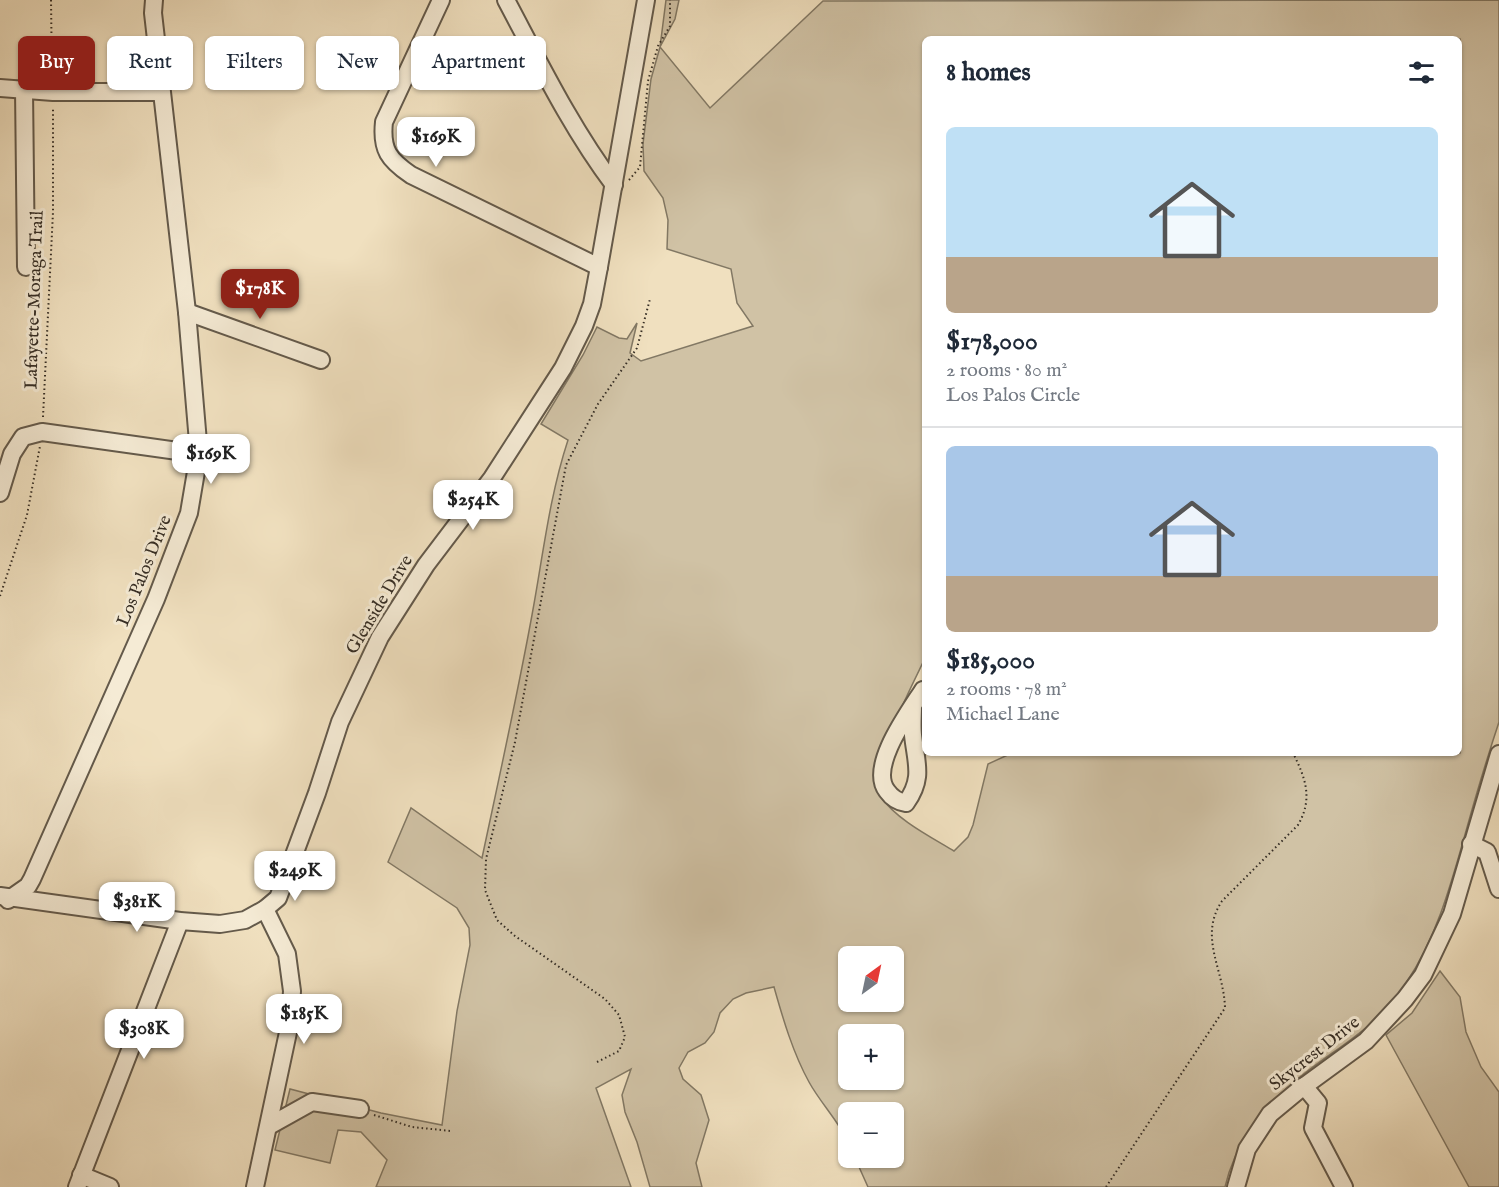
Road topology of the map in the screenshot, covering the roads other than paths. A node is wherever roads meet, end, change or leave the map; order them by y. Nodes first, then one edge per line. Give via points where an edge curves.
1 (154, 0) edge
2 (441, 0) edge
3 (506, 0) edge
4 (646, 0) edge
5 (0, 88) edge
6 (18, 90) edge
7 (24, 90) joint
8 (160, 92) junction
9 (614, 185) junction
10 (26, 267) dead end
11 (599, 267) junction
12 (187, 312) junction
13 (321, 360) dead end
14 (199, 454) junction
15 (0, 493) edge
16 (922, 692) edge
17 (913, 706) junction
18 (1499, 754) edge
19 (1471, 843) junction
20 (1499, 889) edge
21 (4, 900) edge
22 (265, 909) junction
23 (180, 921) junction
24 (1304, 1086) junction
25 (360, 1109) road end
26 (269, 1126) junction
27 (79, 1181) edge
28 (110, 1187) edge
29 (255, 1187) edge
30 (1236, 1187) edge
31 (1344, 1187) edge

1 - 8 street, Los Palos Drive
2 - 11 street via 384,122 383,143 388,156 411,175
3 - 9 street
4 - 9 street, Glenside Drive
5 - 6 street
7 - 8 street
7 - 10 street
8 - 12 street, Los Palos Drive
9 - 11 street, Glenside Drive
11 - 22 street, Glenside Drive via 588,315 564,368 380,637 340,722 283,888
12 - 13 street
12 - 14 street, Los Palos Drive
14 - 15 street via 42,432 24,437 12,454
14 - 21 street, Los Palos Drive via 189,513 156,599 32,879 28,886
16 - 17 street
17 - 17 street via 918,783 906,803 890,796 882,786 881,776 891,746
18 - 19 street, Skycrest Drive
19 - 20 street via 1487,852
19 - 24 street, Skycrest Drive via 1452,914 1424,975 1366,1041
21 - 23 street, Glenside Drive
22 - 23 street, Glenside Drive via 234,923
22 - 26 street via 287,954 292,991 291,1023
23 - 27 street
24 - 30 street, Skycrest Drive via 1270,1114 1247,1149
24 - 31 street via 1318,1103 1313,1128
25 - 26 street via 312,1102
26 - 29 street
27 - 28 street

